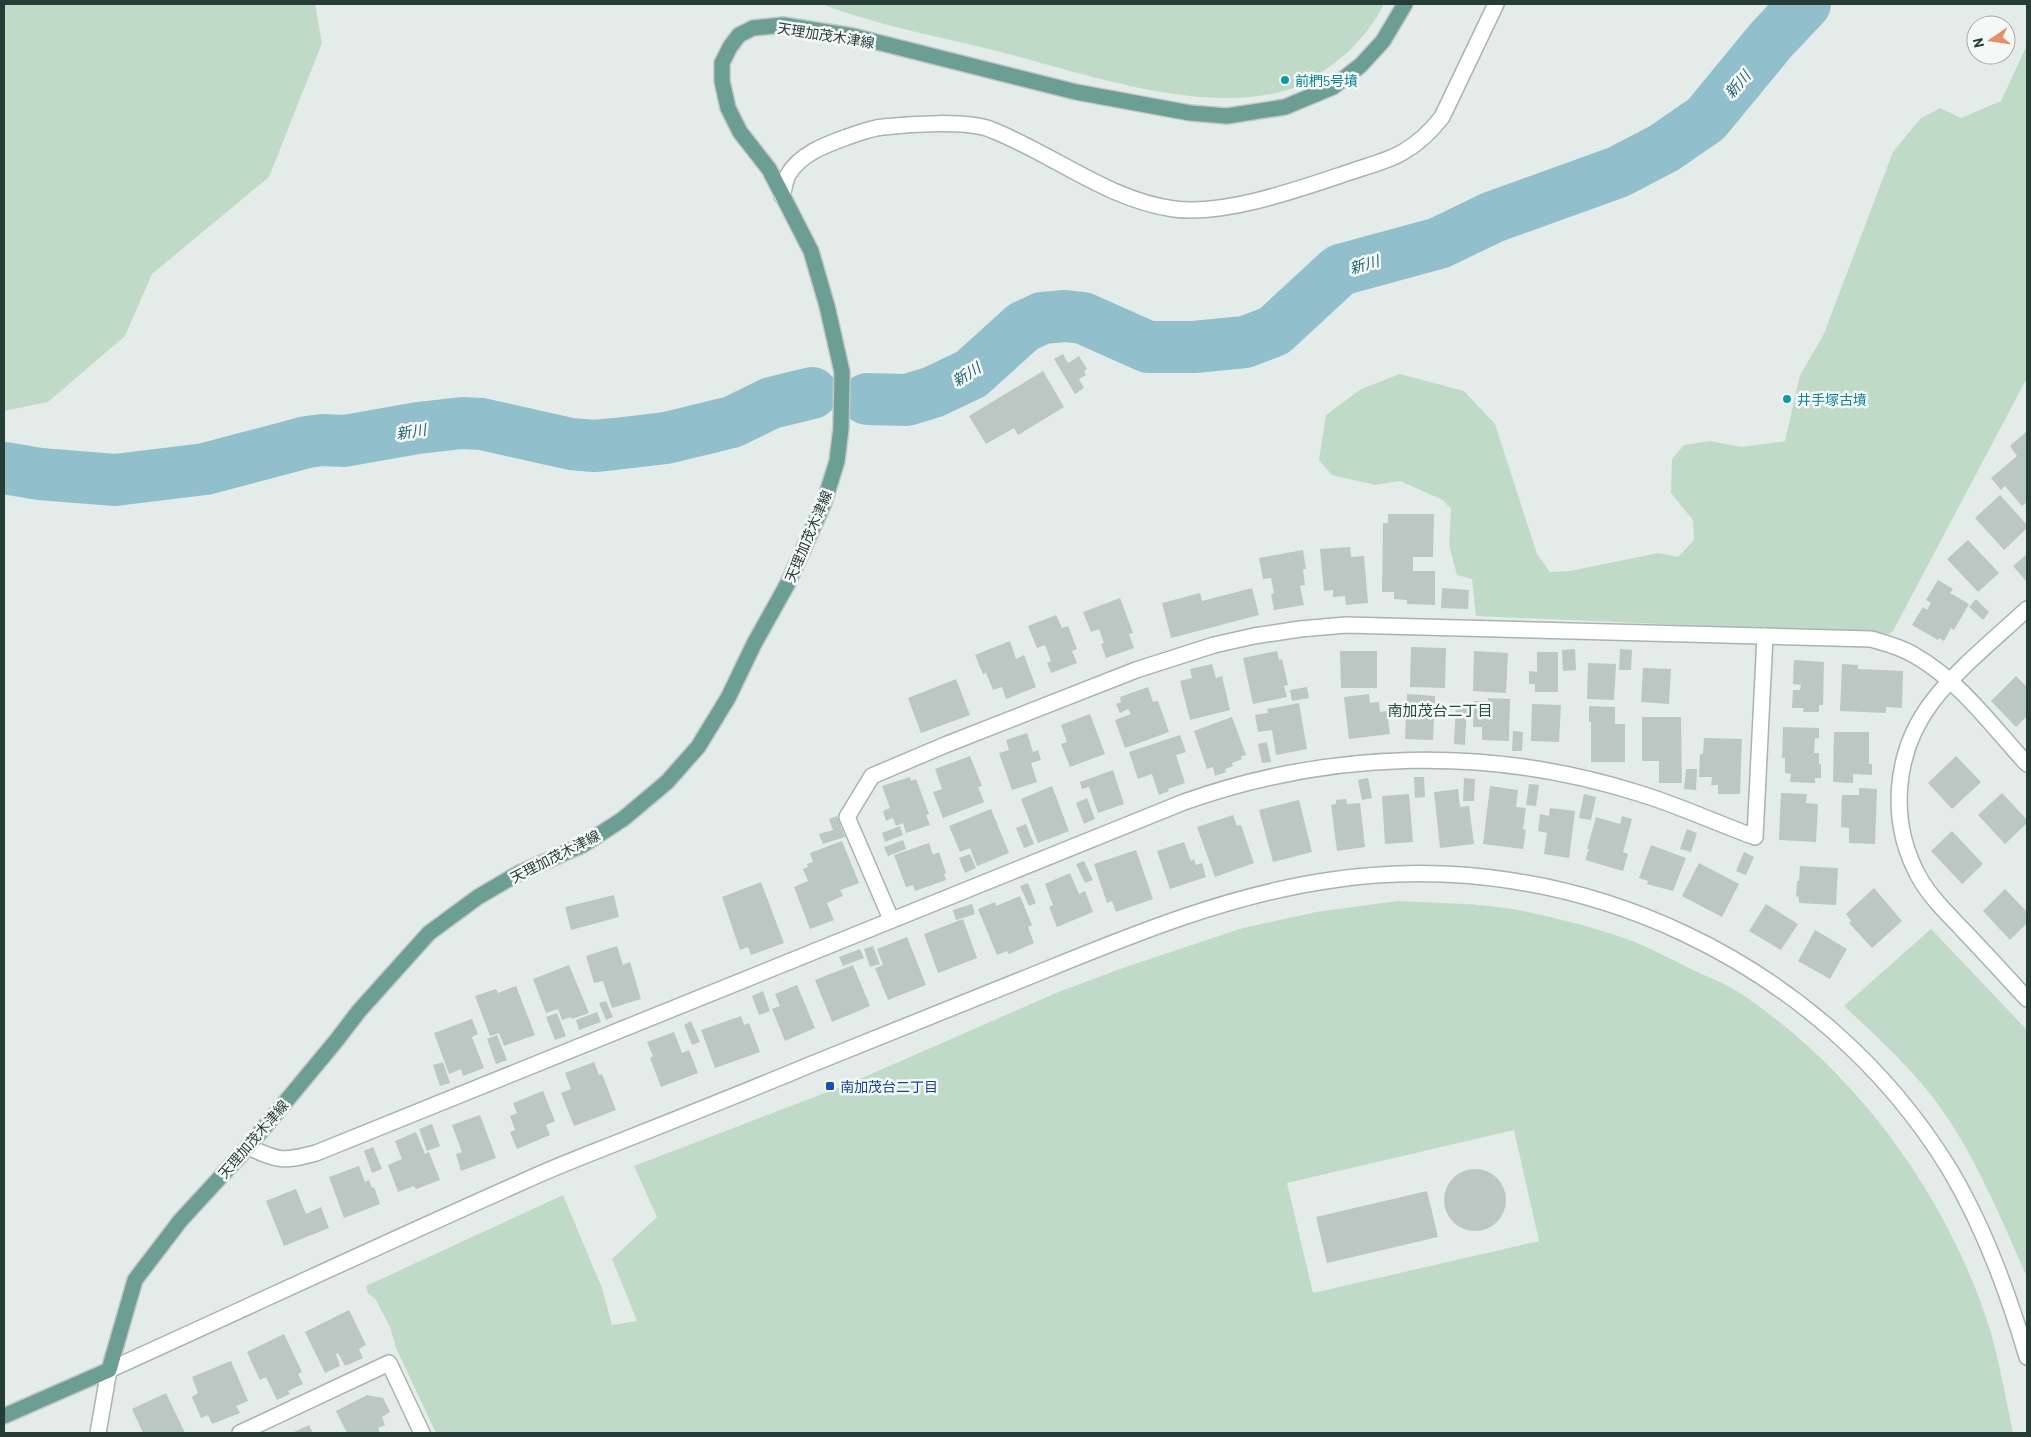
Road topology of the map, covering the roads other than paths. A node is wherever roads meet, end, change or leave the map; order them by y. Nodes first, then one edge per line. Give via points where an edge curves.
1 (1405, 4) edge
2 (1496, 4) edge
3 (782, 196) junction
4 (2027, 609) edge
5 (1765, 636) junction
6 (1951, 680) junction
7 (2027, 764) edge
8 (891, 919) junction
9 (2027, 999) edge
10 (248, 1147) junction
11 (2027, 1357) edge
12 (109, 1370) junction
13 (4, 1416) edge
14 (98, 1433) edge
15 (240, 1433) edge
16 (422, 1433) edge

1 - 3 main road, 天理加茂木津線 via 1383,41 1361,65 1333,87 1285,107 1227,116 1190,113 1076,92 853,36 783,25 753,28 739,35 730,47 722,63 722,81 728,108 740,132 769,169
2 - 3 street via 1442,117 1431,132 1402,153 1253,202 1187,210 1141,201 990,129 946,123 882,127 818,149 800,159 787,176
3 - 10 main road, 天理加茂木津線 via 811,251 827,306 842,372 841,428 837,461 824,503 788,583 728,698 698,747 646,802 583,845 519,873 478,897 429,933 359,1011
4 - 6 street
5 - 6 street via 1871,640 1913,654
5 - 8 street via 1346,625 1254,636 1174,656 872,776 847,817
5 - 8 street via 1755,837 1638,793 1544,770 1450,761 1356,763 1307,769 1225,788
6 - 7 street
6 - 9 street via 1932,702 1906,749 1899,792 1902,835 1908,855 1933,898
8 - 10 street via 316,1153 291,1160 275,1159
10 - 12 main road, 天理加茂木津線 via 180,1221 135,1280
11 - 12 street via 1994,1257 1948,1168 1889,1087 1817,1017 1777,986 1723,952 1672,926 1626,908 1530,883 1432,873 1333,879 1237,901 1151,929 524,1180
12 - 13 main road
12 - 14 street
15 - 16 street via 389,1363

